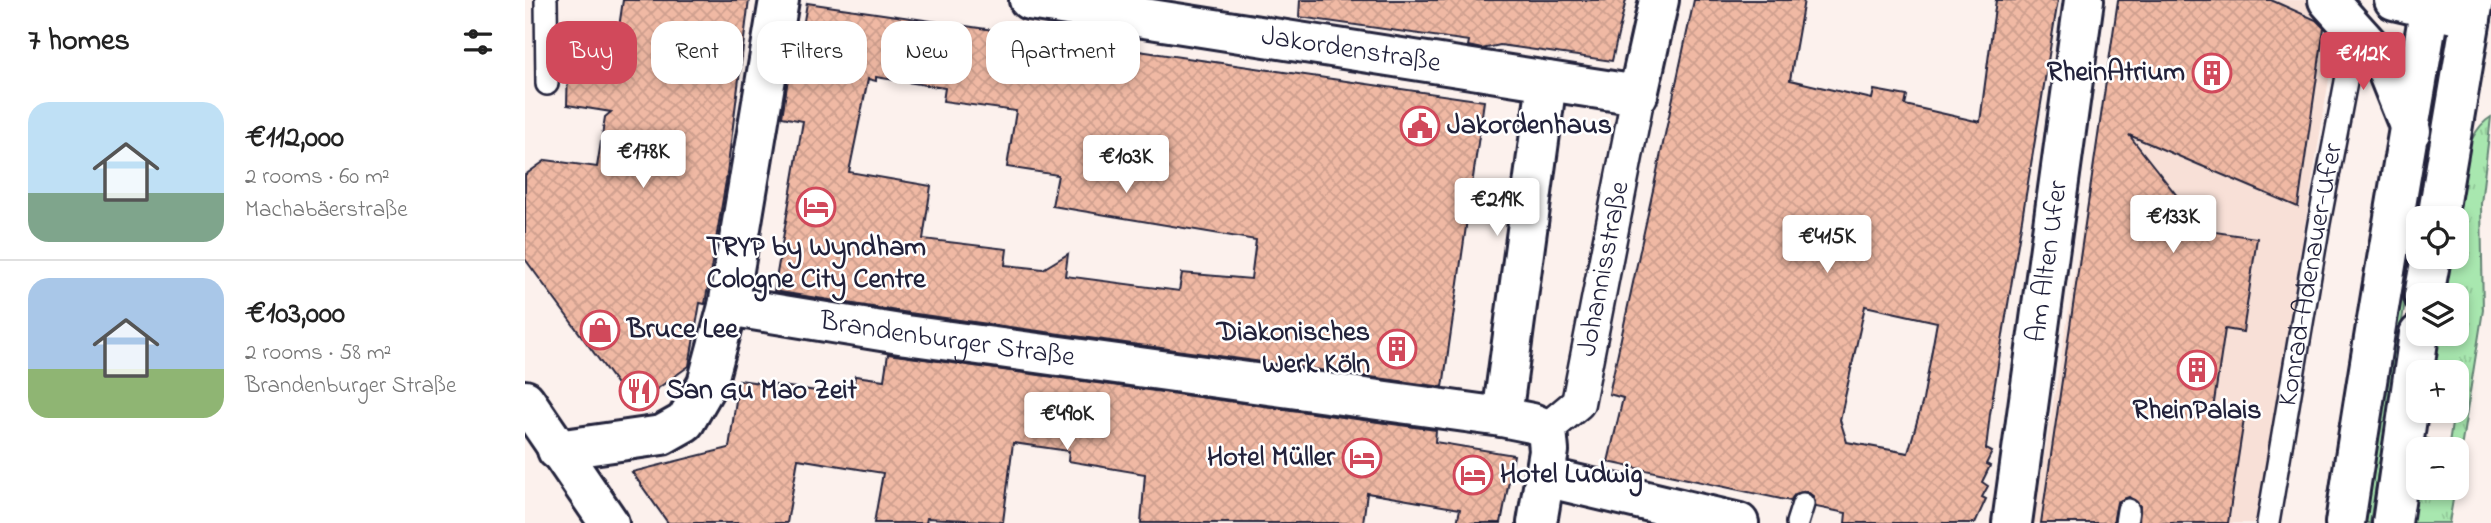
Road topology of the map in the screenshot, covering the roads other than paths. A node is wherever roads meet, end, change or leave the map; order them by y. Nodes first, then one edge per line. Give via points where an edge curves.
1 (546, 0) edge
2 (779, 0) edge
3 (1029, 0) edge
4 (1659, 0) edge
5 (2084, 0) edge
6 (2328, 0) edge
7 (2418, 3) edge
8 (2479, 13) edge
9 (2356, 29) junction
10 (1547, 81) junction
11 (547, 85) dead end
12 (1638, 95) junction
13 (2411, 131) junction
14 (2440, 206) edge
15 (728, 306) junction
16 (2417, 346) edge
17 (525, 400) edge
18 (1503, 417) junction
19 (1547, 429) junction
20 (557, 450) junction
21 (1545, 477) junction
22 (1700, 518) edge
23 (609, 523) edge
24 (1537, 523) edge
25 (1739, 523) edge
26 (2012, 523) edge
27 (2268, 523) edge
28 (2345, 523) edge
29 (2392, 523) edge

1 - 11 lane
2 - 15 street
3 - 10 street, Jakordenstraße
4 - 12 street, Johannisstraße
5 - 26 street, Am Alten Ufer
6 - 9 street
7 - 8 street
7 - 13 street
8 - 14 street
9 - 13 street via 2383,61
9 - 27 lane, Konrad-Adenauer-Ufer
10 - 12 street
10 - 18 street
12 - 19 street, Johannisstraße via 1578,403
13 - 28 street via 2376,317
15 - 18 street, Brandenburger Straße
15 - 20 street via 707,384 685,422 662,435
16 - 29 street
17 - 20 street
18 - 19 street
19 - 21 street
20 - 23 street
21 - 22 street
21 - 24 street
22 - 25 street

